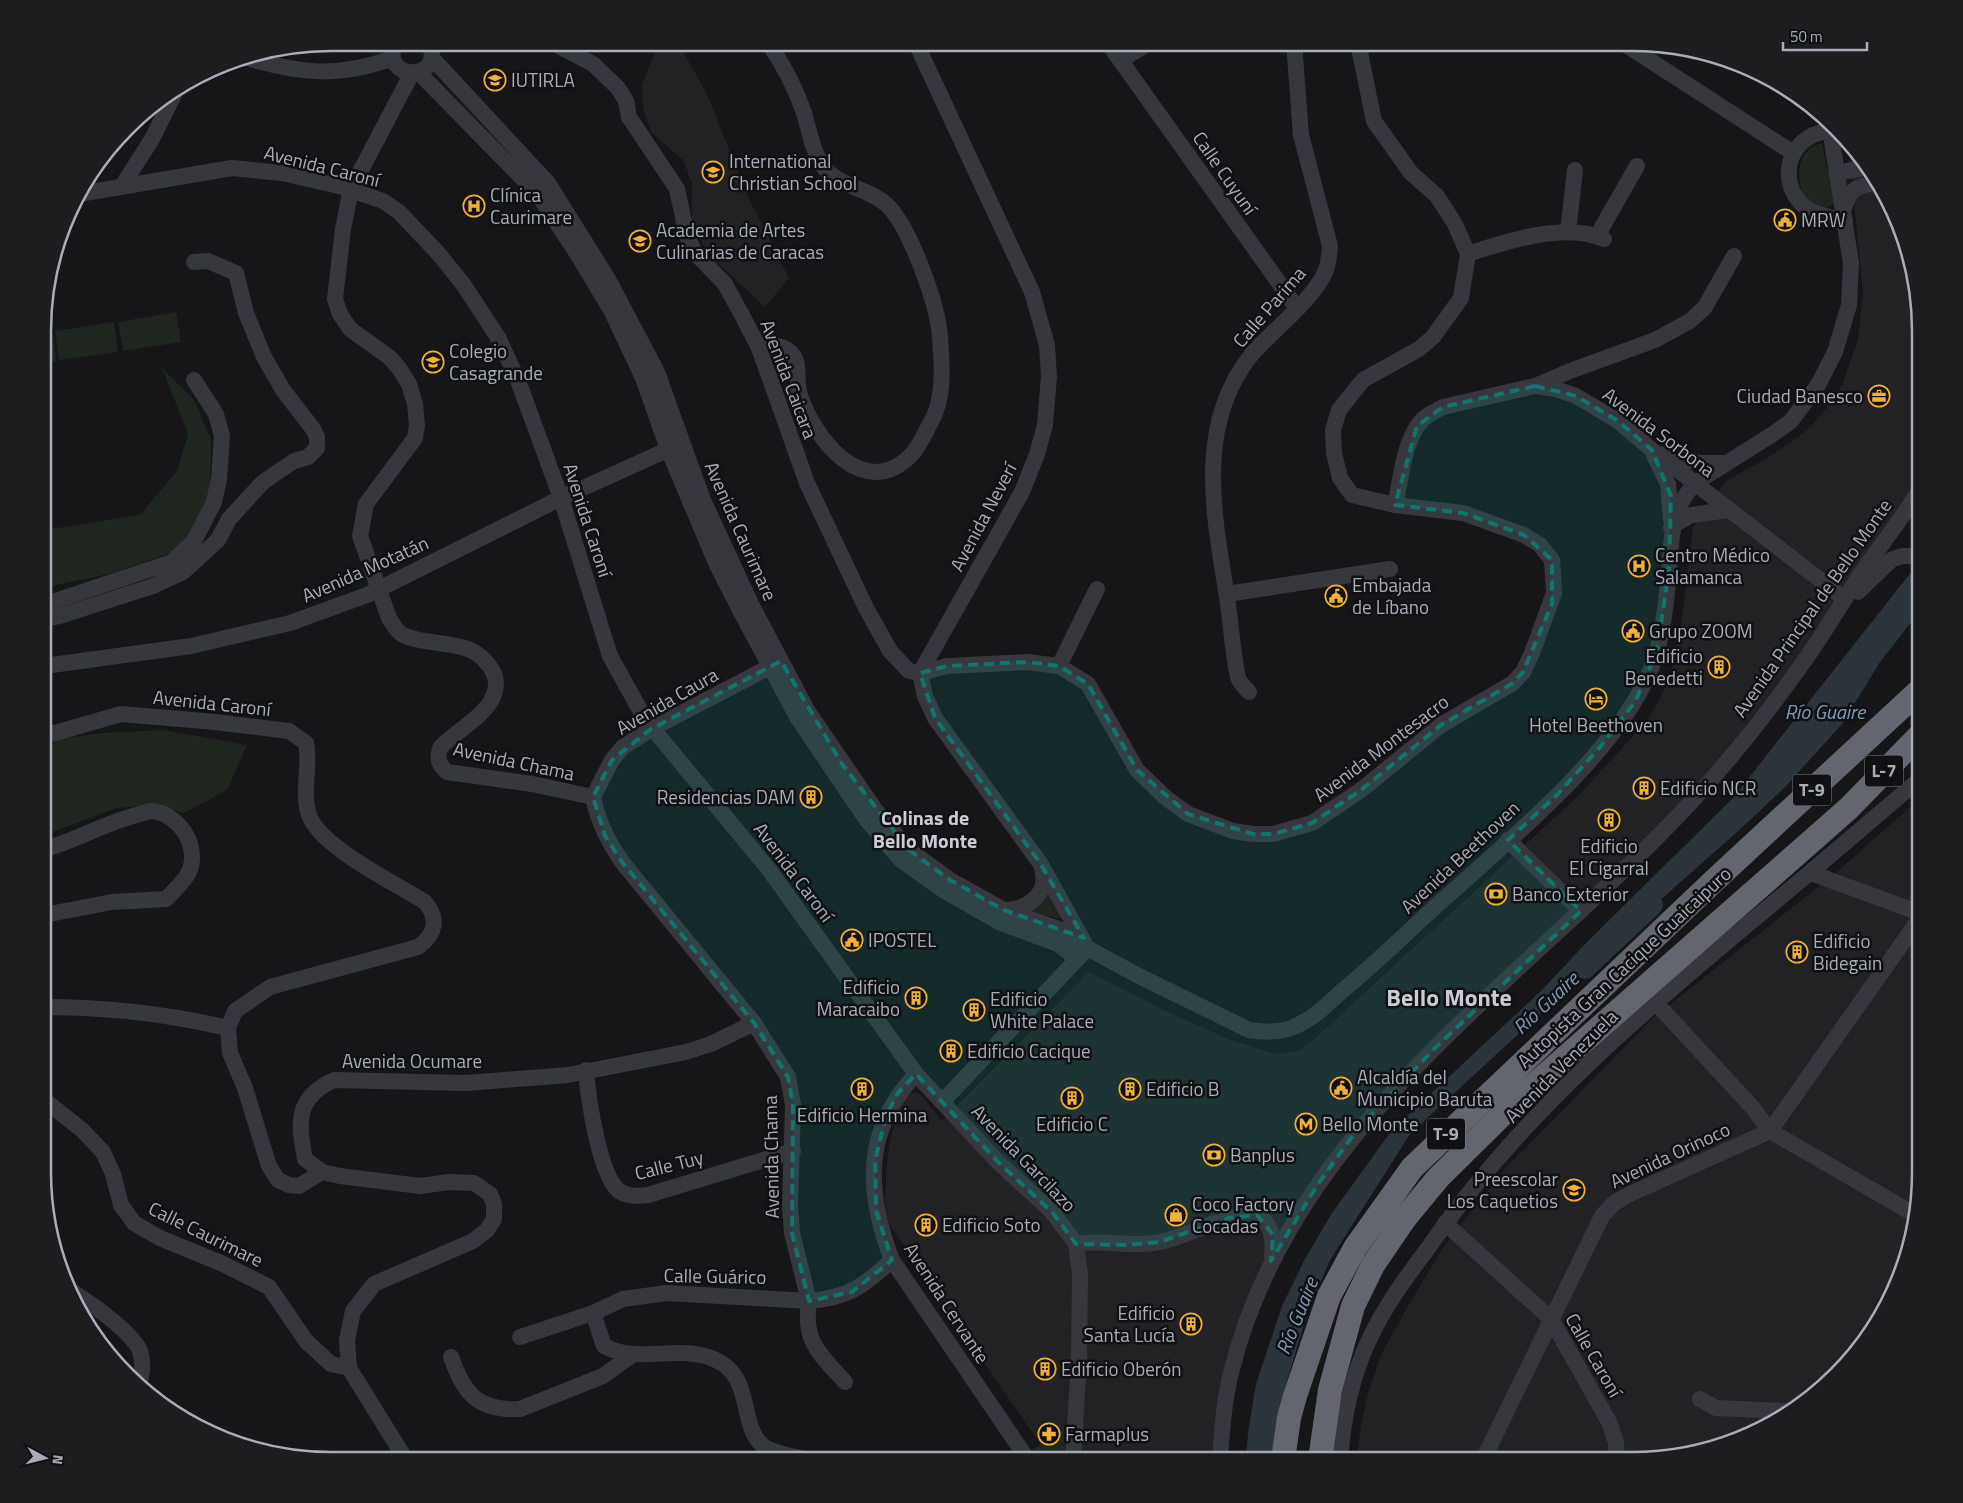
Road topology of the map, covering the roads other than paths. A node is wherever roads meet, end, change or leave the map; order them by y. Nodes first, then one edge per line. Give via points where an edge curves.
1 (392, 51) edge
2 (394, 51) edge
3 (430, 51) edge
4 (431, 51) edge
5 (568, 51) edge
6 (773, 51) edge
7 (920, 51) edge
8 (1114, 51) edge
9 (1136, 51) edge
10 (1295, 51) edge
11 (1360, 51) edge
12 (1636, 51) edge
13 (1121, 60) junction
14 (258, 61) edge
15 (415, 72) junction
16 (170, 102) edge
17 (1826, 129) edge
18 (1831, 134) edge
19 (1793, 153) junction
20 (1637, 166) dead end
21 (1860, 169) edge
22 (1575, 170) dead end
23 (1836, 172) junction
24 (1870, 184) edge
25 (122, 186) junction
26 (351, 189) junction
27 (88, 192) edge
28 (1844, 216) junction
29 (1568, 232) junction
30 (1468, 254) junction
31 (1734, 256) dead end
32 (194, 262) dead end
33 (1297, 308) junction
34 (759, 348) junction
35 (194, 380) dead end
36 (1535, 386) junction
37 (675, 447) junction
38 (1652, 450) junction
39 (1724, 463) junction
40 (1695, 483) junction
41 (561, 498) junction
42 (1912, 501) edge
43 (1395, 505) junction
44 (1729, 510) junction
45 (1671, 528) junction
46 (1912, 557) edge
47 (1390, 569) dead end
48 (379, 589) junction
49 (1097, 589) dead end
50 (1227, 594) junction
51 (1845, 599) junction
52 (51, 603) edge
53 (51, 618) edge
54 (776, 664) junction
55 (51, 665) edge
56 (1059, 666) junction
57 (920, 673) junction
58 (1249, 692) dead end
59 (1912, 695) edge
60 (651, 729) junction
61 (51, 731) edge
62 (1912, 743) edge
63 (1912, 759) edge
64 (1912, 787) edge
65 (593, 797) junction
66 (1849, 808) junction
67 (1508, 840) junction
68 (51, 848) edge
69 (1040, 863) junction
70 (1810, 873) junction
71 (1004, 910) junction
72 (1912, 910) edge
73 (1581, 911) junction
74 (51, 914) edge
75 (1912, 929) edge
76 (1082, 954) junction
77 (1655, 1002) junction
78 (51, 1007) edge
79 (754, 1023) junction
80 (228, 1028) junction
81 (586, 1070) junction
82 (916, 1074) junction
83 (942, 1102) junction
84 (51, 1105) edge
85 (1770, 1131) junction
86 (793, 1151) junction
87 (322, 1172) junction
88 (1909, 1211) edge
89 (1445, 1224) junction
90 (1076, 1244) junction
91 (892, 1260) junction
92 (1271, 1262) junction
93 (1373, 1265) junction
94 (81, 1297) edge
95 (809, 1301) junction
96 (593, 1313) junction
97 (1551, 1319) junction
98 (520, 1337) dead end
99 (632, 1355) junction
100 (451, 1357) dead end
101 (349, 1368) junction
102 (142, 1377) edge
103 (845, 1382) dead end
104 (1700, 1400) dead end
105 (1778, 1411) edge
106 (401, 1452) edge
107 (783, 1452) edge
108 (1023, 1452) edge
109 (1073, 1452) edge
110 (1221, 1452) edge
111 (1284, 1452) edge
112 (1307, 1452) edge
113 (1321, 1452) edge
114 (1341, 1452) edge
115 (1487, 1452) edge
116 (1616, 1452) edge

1 - 14 street via 366,68 334,73
2 - 15 street, Avenida Caurimare via 400,69
3 - 15 street, Avenida Chama via 426,69
4 - 37 street, Avenida Caurimare via 548,183 624,306 657,372
5 - 34 street, Avenida Caicara via 593,64 618,88 626,101 629,117 677,189 694,253 725,284
6 - 34 street via 794,86 816,155 836,178 887,205 900,222 930,288 941,352 942,381 936,415 912,454 901,464 878,473 865,471 843,460 814,428 799,391 795,357 788,348 776,345
7 - 57 street, Avenida Neverí via 1032,292 1047,345 1049,377 1044,425 1022,492
8 - 13 street, Calle Cuyuní
9 - 13 street
10 - 33 street, Calle Parima via 1301,135 1330,246 1325,273
11 - 30 street via 1374,121 1411,173 1437,196 1455,224
12 - 19 street
13 - 33 street, Calle Cuyuní
15 - 26 street, Avenida Chama
15 - 37 street, Avenida Caurimare via 537,193 612,312
16 - 25 street
17 - 19 street via 1806,139
18 - 23 street
19 - 28 street via 1788,170 1793,193 1806,208
20 - 29 street via 1600,238
21 - 23 street
22 - 29 street
23 - 28 street
24 - 28 street via 1857,186 1850,192
25 - 26 street, Avenida Caroní via 247,168
25 - 27 street, Avenida Caroní
26 - 41 street, Avenida Caroní via 383,201 399,212 438,253 478,306 499,339 515,374
26 - 48 street, Avenida Chama via 335,299 350,329 399,368 413,397 417,424 415,438 366,504 362,520 360,536
28 - 39 street via 1851,263 1849,305 1828,368 1790,421
29 - 30 street via 1500,244
30 - 43 street, Avenida Montesacro via 1461,298 1433,337 1419,349 1363,380 1338,410 1334,453 1340,478 1352,495
31 - 36 street via 1705,307 1690,321 1655,340
32 - 53 street via 208,261 236,273 246,313 264,357 283,390 313,429 318,448 263,482 229,519 218,540 183,572 153,586
33 - 50 street, Calle Parima via 1251,356 1227,398 1215,435 1213,487
34 - 57 street, Avenida Caicara via 807,483 866,608 890,651 909,671
35 - 52 street via 216,414 222,436 214,502 194,541 172,562
36 - 38 street, Avenida Sorbona via 1576,396 1618,421
36 - 43 street, Avenida Sorbona via 1443,407 1429,414 1418,426 1410,443
37 - 41 street, Avenida Motatán
37 - 54 street, Avenida Caurimare via 716,563
38 - 39 street via 1699,462
38 - 40 street, Avenida Sorbona
38 - 45 street via 1668,484
39 - 40 street
40 - 44 street, Avenida Sorbona
40 - 45 street, Avenida Beethoven via 1686,494
41 - 48 street, Avenida Motatán
41 - 60 street, Avenida Caroní via 610,656
42 - 51 street, Avenida Principal de Bello Monte
43 - 56 street, Avenida Montesacro via 1463,513 1524,535 1540,545 1552,560 1555,581 1552,604 1523,672 1513,683 1441,725 1361,790 1312,823 1273,834 1253,834 1188,814 1137,770 1088,684
44 - 45 street via 1691,515
44 - 51 street, Avenida Sorbona
45 - 67 street, Avenida Beethoven via 1667,587 1656,651 1635,702 1574,777
46 - 51 street via 1891,560 1863,589
47 - 50 street
48 - 55 street, Avenida Motatán via 290,624 191,646
48 - 65 street, Avenida Chama via 396,630 406,636 479,653 496,677 491,702 440,748 439,765 446,772 532,784
49 - 56 street
50 - 58 street, Calle Parima via 1238,679
51 - 73 street, Avenida Principal de Bello Monte via 1805,659 1693,800
54 - 60 street, Avenida Caura
54 - 71 street, Avenida Caurimare via 842,764 909,850 950,880
54 - 76 street, Avenida Caurimare via 797,717 866,819 901,860 943,890 995,920
56 - 57 street, Avenida Montesacro via 1000,663 947,666
57 - 69 street via 925,696 935,718
59 - 111 highway, Autopista Gran Cacique Guaicaipuro / T-9 via 1412,1168 1355,1248 1329,1296 1295,1396
60 - 65 street, Avenida Caura via 623,748 612,760
60 - 82 street, Avenida Caroní via 770,871
61 - 80 street, Avenida Caroní via 121,714 289,731 306,743 309,759 305,798 309,816 320,834 358,862 425,902 432,911 435,925 428,940 418,947 270,987 235,1011
62 - 66 highway, Autopista Gran Cacique Guaicaipuro / L-7
63 - 66 highway, T-9
64 - 70 street, Avenida Venezuela
65 - 79 street, Avenida Chama via 605,836 622,862
66 - 93 highway, Autopista Gran Cacique Guaicaipuro / T-9 via 1518,1099 1438,1178
67 - 73 street
67 - 76 street, Avenida Beethoven via 1349,985 1310,1018 1284,1031 1249,1030
68 - 74 street via 113,820 152,811 179,823 188,837 194,857 186,879 166,899 112,902
69 - 71 street via 1045,877 1036,899 1019,909
69 - 76 street
70 - 72 street
70 - 77 street, Avenida Venezuela
71 - 76 street, Avenida Caurimare via 1064,931
73 - 92 street, Avenida Principal de Bello Monte via 1434,1049 1358,1130 1318,1184
75 - 85 street
76 - 83 street
77 - 85 street
77 - 89 street, Avenida Venezuela via 1546,1104
78 - 80 street via 85,1007 183,1017
79 - 81 street, Avenida Ocumare via 712,1044 686,1052
79 - 86 street, Avenida Chama via 788,1077 793,1104
80 - 87 street via 230,1053 245,1088 269,1166 278,1180 299,1186
81 - 86 street, Calle Tuy via 588,1094 607,1176 619,1191 632,1196 648,1195
81 - 87 street, Avenida Ocumare via 537,1079 466,1083 334,1080 320,1086 308,1098 299,1127 305,1159
82 - 83 street, Avenida Caroní
82 - 91 street, Avenida Cervante via 898,1093 886,1116 875,1160 873,1189 876,1210
83 - 90 street, Avenida Garcilazo via 998,1162 1052,1212
84 - 101 street, Calle Caurimare via 103,1152 121,1205 134,1223 269,1287 306,1342 331,1364
85 - 88 street
85 - 97 street, Avenida Orinoco via 1614,1202 1602,1216
86 - 95 street, Avenida Chama via 792,1233
87 - 101 street via 420,1186 474,1183 490,1194 494,1204 494,1219 473,1240 374,1284 362,1296 349,1326
89 - 97 street, Calle Caroní
89 - 114 street, Avenida Venezuela via 1383,1311 1368,1342 1346,1410
90 - 92 street via 1160,1242 1248,1213 1257,1215 1271,1228
90 - 109 street via 1080,1273 1079,1361
91 - 95 street via 852,1292
91 - 108 street, Avenida Cervante
92 - 110 street, Avenida Principal de Bello Monte via 1245,1326 1232,1371 1226,1395
93 - 112 highway via 1352,1289 1328,1351 1314,1393
93 - 113 highway, Autopista Gran Cacique Guaicaipuro / T-9 via 1353,1306 1341,1348 1330,1390
94 - 102 street via 137,1344
95 - 96 street, Calle Guárico via 667,1293 623,1299
95 - 103 street, Avenida Chama via 806,1321 811,1340
96 - 98 street, Calle Guárico
96 - 99 street via 604,1346
97 - 115 street, Avenida Orinoco
97 - 116 street, Calle Caroní via 1609,1422
99 - 100 street via 602,1376 520,1409 495,1408 466,1392
99 - 107 street via 673,1352 721,1363 740,1383 756,1436 763,1446
101 - 106 street
104 - 105 street via 1716,1408

